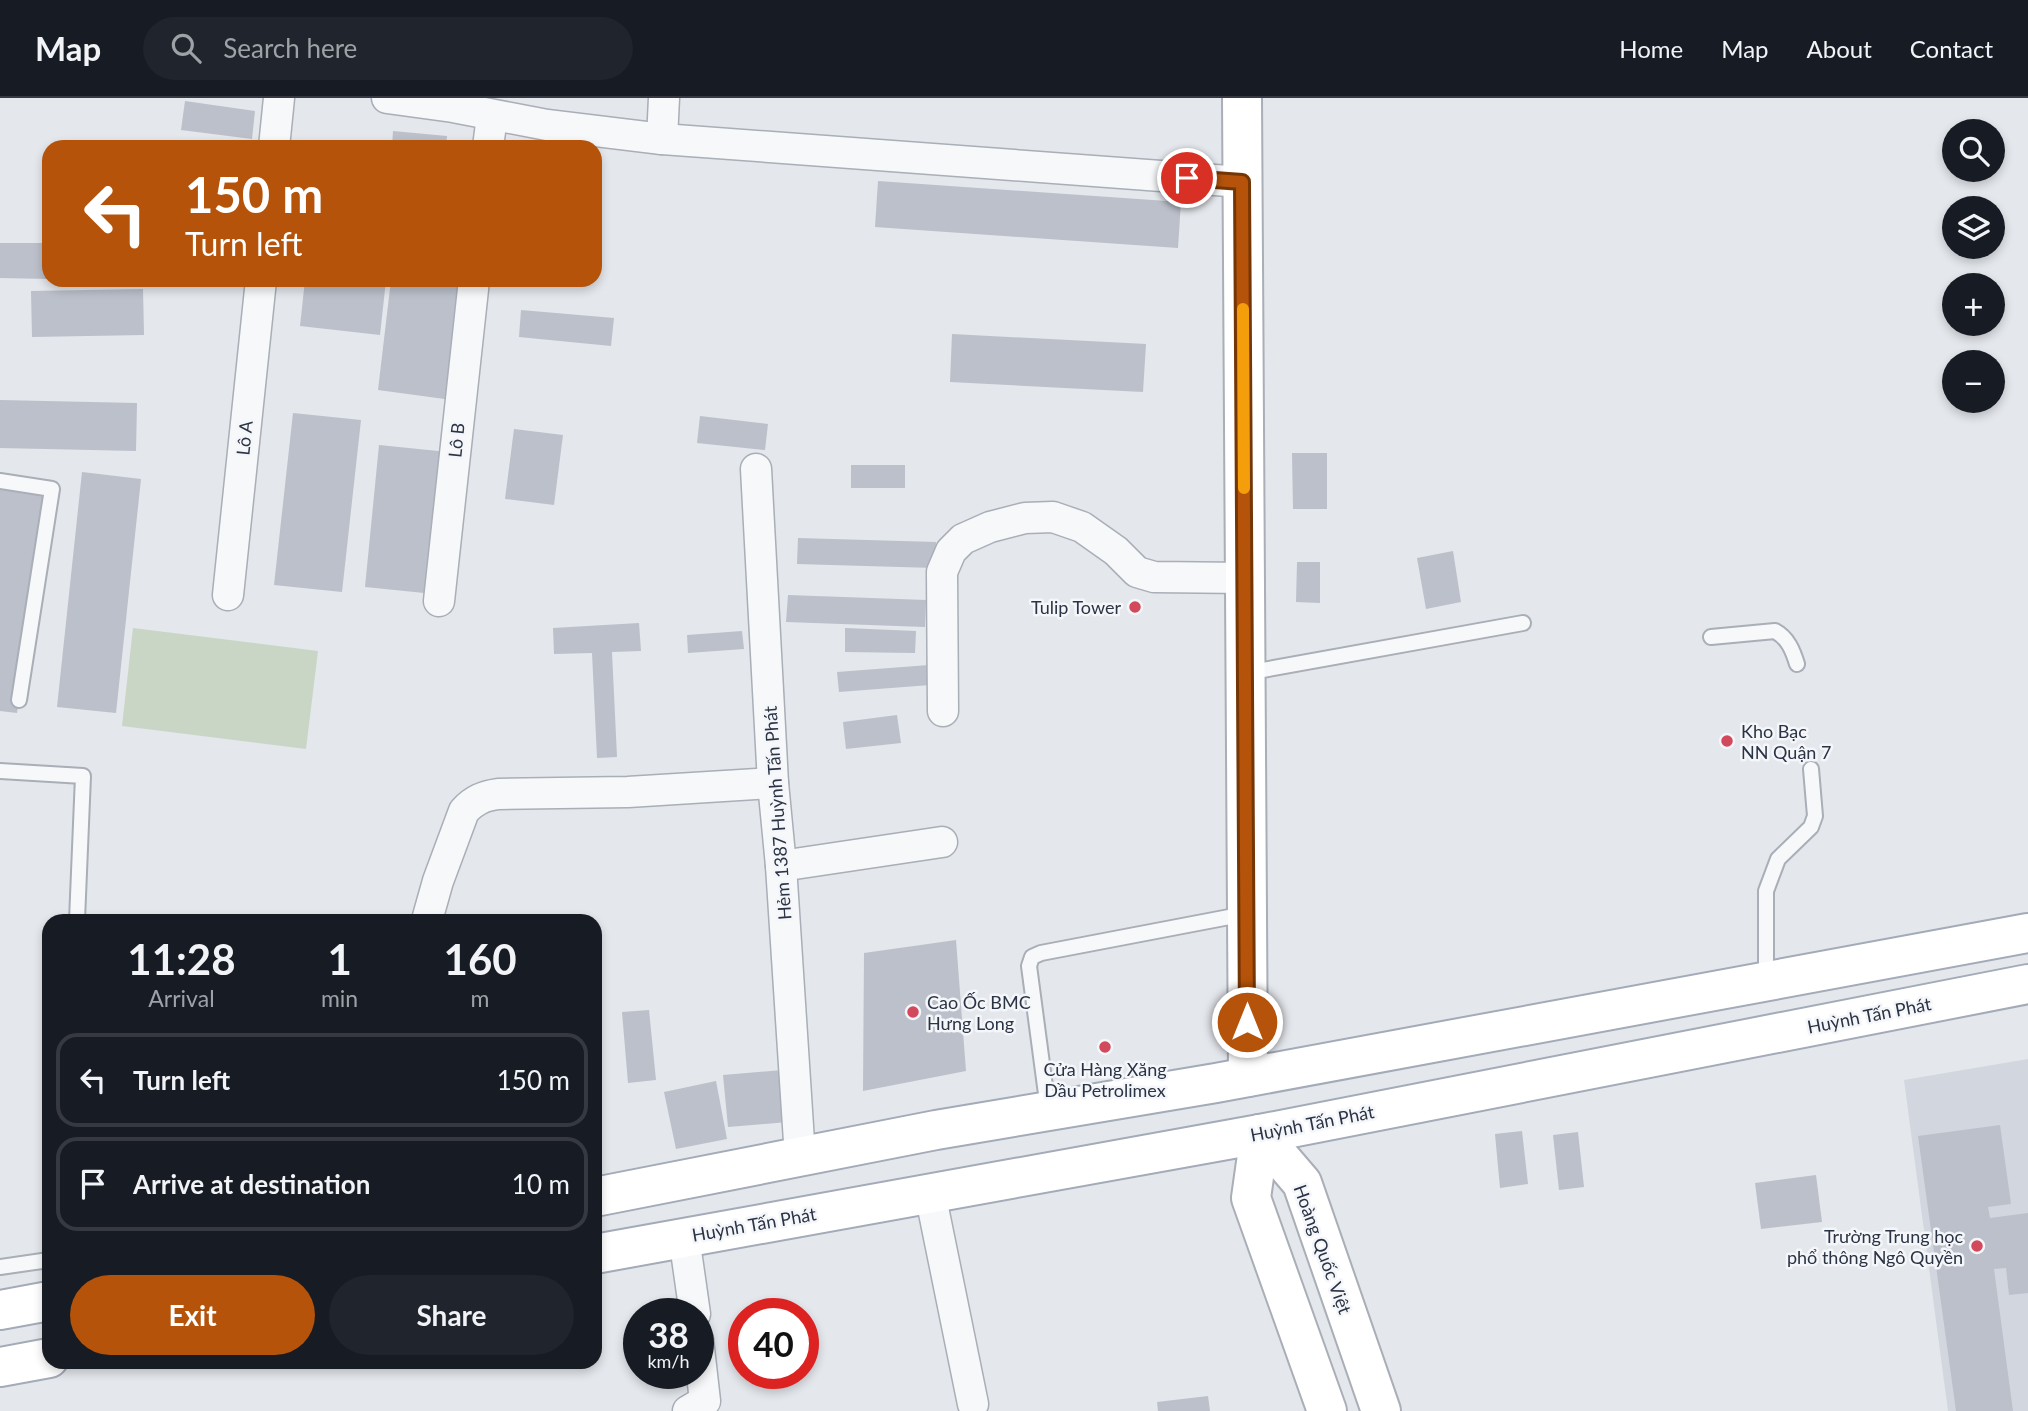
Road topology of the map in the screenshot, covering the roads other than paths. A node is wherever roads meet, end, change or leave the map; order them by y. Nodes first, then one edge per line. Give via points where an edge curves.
1 (279, 98) edge
2 (387, 98) edge
3 (664, 98) edge
4 (1242, 98) edge
5 (492, 116) junction
6 (662, 139) junction
7 (275, 140) edge
8 (489, 140) edge
9 (1242, 182) junction
10 (260, 287) edge
11 (473, 287) edge
12 (755, 469) dead end
13 (0, 481) edge
14 (1245, 578) junction
15 (228, 595) dead end
16 (439, 601) dead end
17 (1523, 623) dead end
18 (1711, 637) dead end
19 (1797, 664) dead end
20 (1245, 673) junction
21 (19, 699) dead end
22 (943, 711) dead end
23 (1811, 769) dead end
24 (0, 771) edge
25 (773, 783) junction
26 (942, 842) dead end
27 (781, 866) junction
28 (77, 914) edge
29 (429, 914) edge
30 (1247, 914) junction
31 (2028, 933) edge
32 (1766, 980) junction
33 (2028, 984) edge
34 (1248, 1077) junction
35 (1049, 1111) junction
36 (1260, 1134) junction
37 (800, 1157) junction
38 (930, 1193) junction
39 (602, 1196) edge
40 (684, 1237) junction
41 (602, 1253) edge
42 (42, 1261) edge
43 (0, 1267) edge
44 (693, 1298) edge
45 (42, 1302) edge
46 (0, 1310) edge
47 (42, 1358) edge
48 (0, 1367) edge
49 (704, 1389) edge
50 (972, 1404) dead end
51 (688, 1411) edge
52 (1327, 1411) edge
53 (1381, 1411) edge

1 - 7 street
2 - 5 street
3 - 6 street
4 - 9 main road
5 - 6 street
5 - 8 street
6 - 9 street
9 - 14 main road
10 - 15 street, Lô A
11 - 16 street, Lô B
12 - 25 street, Hẻm 1387 Huỳnh Tấn Phát
13 - 21 lane via 52,489
14 - 20 main road
14 - 22 street via 1154,577 1137,572 1082,527 1053,517 990,527 963,539 951,551 942,572
17 - 20 lane
18 - 19 lane via 1774,631 1783,635
20 - 30 main road
23 - 32 lane via 1815,816 1811,827 1778,859 1766,891
24 - 28 lane via 83,776
25 - 27 street, Hẻm 1387 Huỳnh Tấn Phát
25 - 29 street via 498,794 471,803 464,811
26 - 27 street
27 - 37 street, Hẻm 1387 Huỳnh Tấn Phát
30 - 34 main road
30 - 35 lane via 1032,957
31 - 32 main road
32 - 34 main road
33 - 36 main road, Huỳnh Tấn Phát
34 - 35 main road
34 - 36 main road
35 - 37 main road
36 - 38 main road, Huỳnh Tấn Phát
36 - 52 main road via 1251,1198
36 - 53 main road, Hoàng Quốc Việt via 1303,1183
37 - 39 main road
38 - 40 main road, Huỳnh Tấn Phát
38 - 50 street
40 - 41 main road, Huỳnh Tấn Phát
40 - 44 street
42 - 43 lane
45 - 46 main road
47 - 48 main road
49 - 51 street via 705,1401

